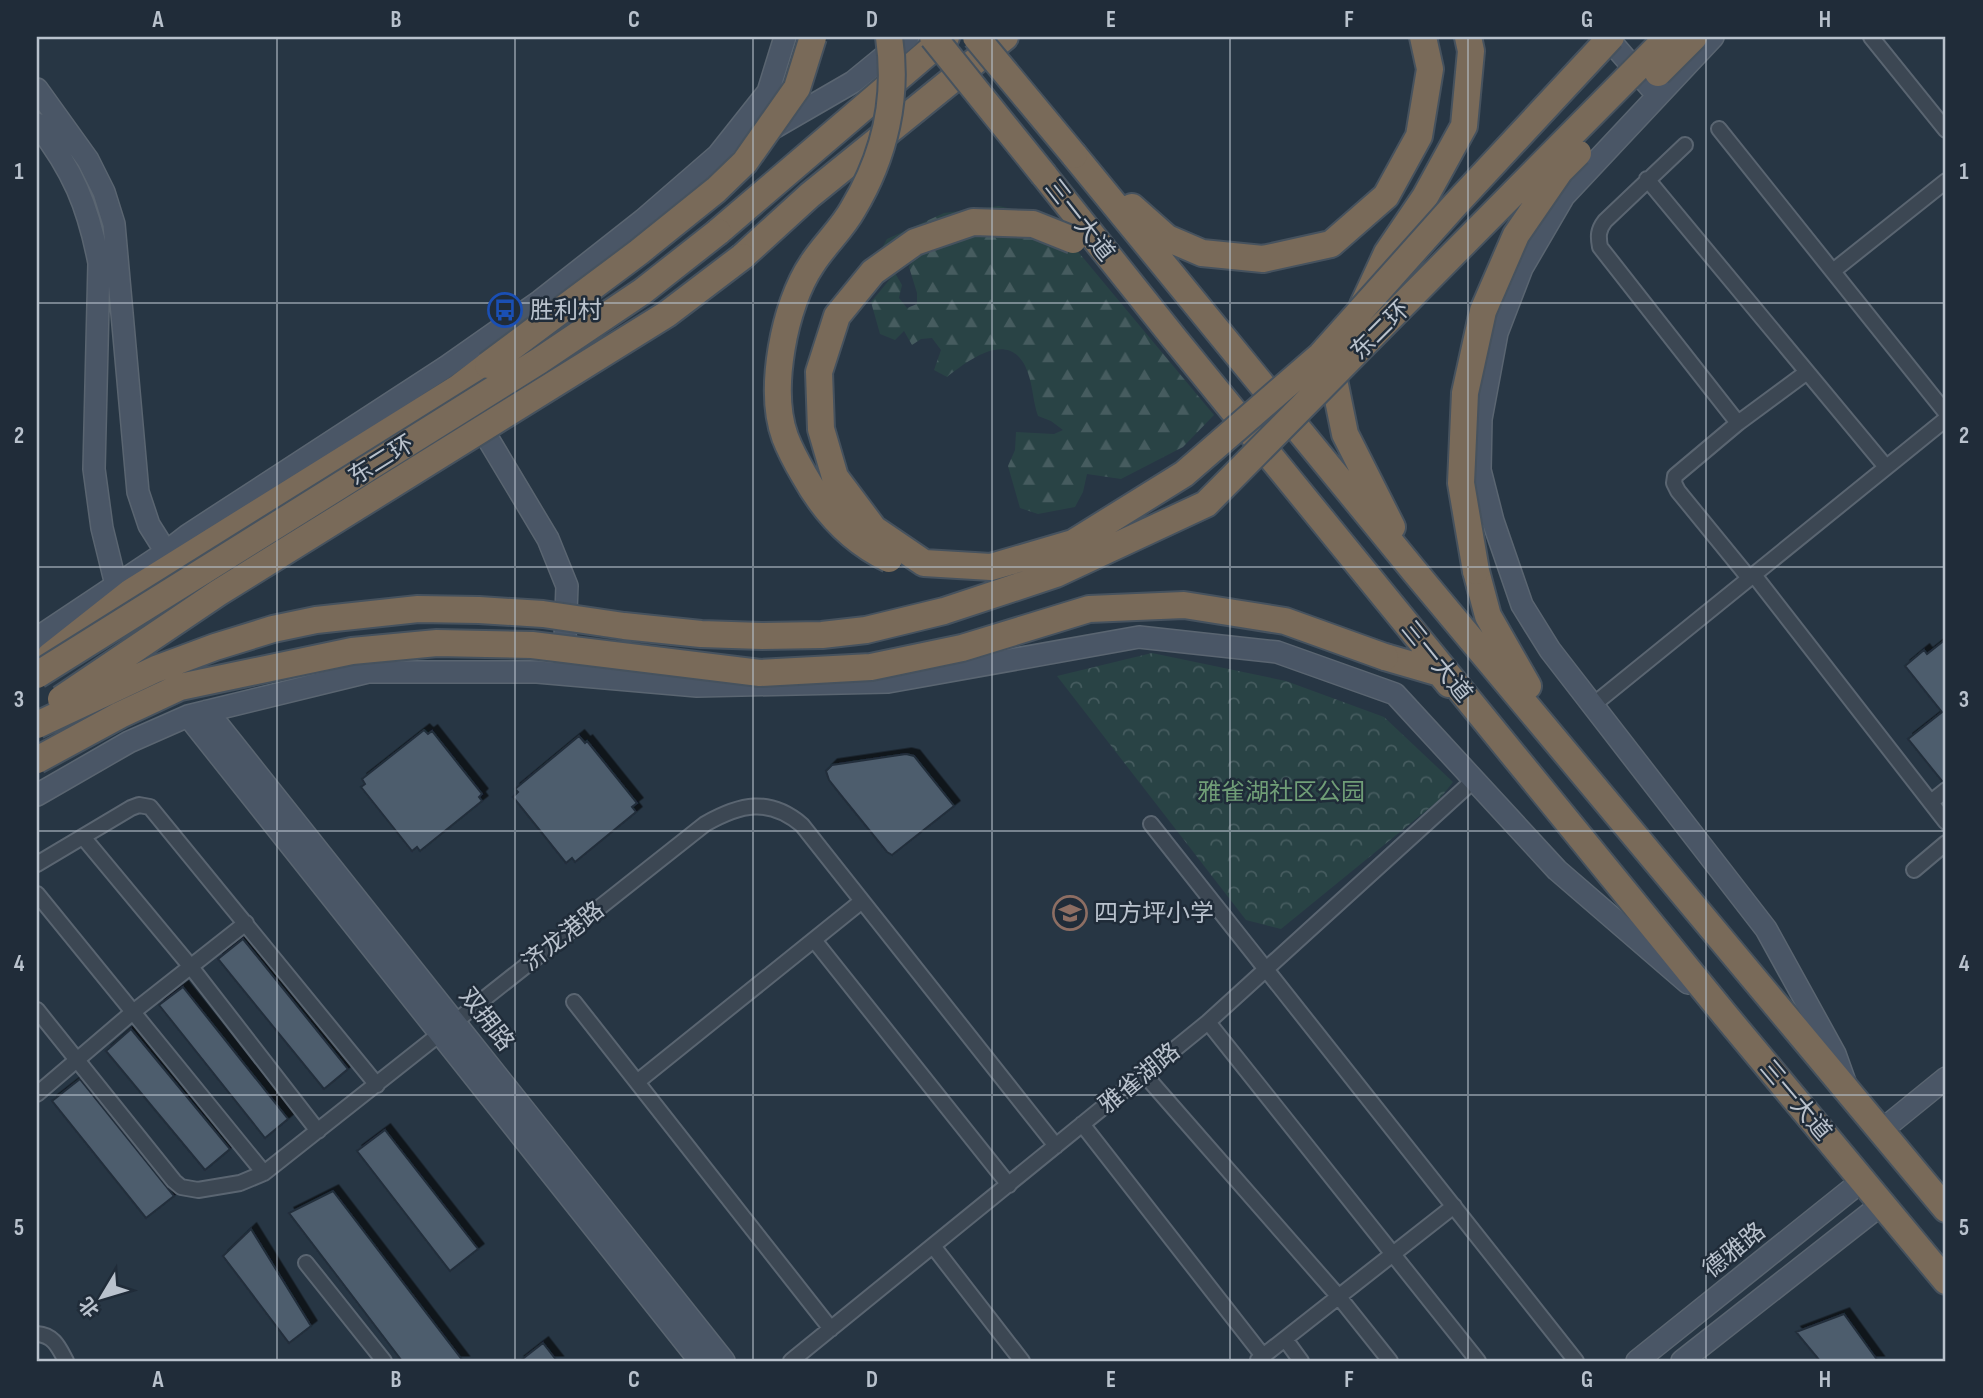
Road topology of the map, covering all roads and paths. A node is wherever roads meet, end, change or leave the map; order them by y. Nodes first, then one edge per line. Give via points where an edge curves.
1 (785, 37) edge
2 (813, 37) edge
3 (889, 37) edge
4 (908, 37) edge
5 (933, 37) edge
6 (946, 37) edge
7 (976, 37) edge
8 (1005, 37) edge
9 (1423, 37) edge
10 (1468, 37) edge
11 (1609, 37) edge
12 (1668, 37) edge
13 (1694, 37) edge
14 (1713, 37) edge
15 (1871, 37) edge
16 (37, 89) edge
17 (1657, 94) junction
18 (37, 124) edge
19 (1719, 129) dead end
20 (1946, 130) edge
21 (1685, 145) dead end
22 (718, 155) junction
23 (1073, 155) junction
24 (1647, 179) junction
25 (1946, 181) edge
26 (1833, 271) junction
27 (1174, 338) junction
28 (1807, 372) junction
29 (452, 378) junction
30 (1946, 413) edge
31 (1946, 419) edge
32 (1738, 423) junction
33 (1886, 467) junction
34 (166, 552) junction
35 (1415, 572) junction
36 (1056, 574) junction
37 (1751, 577) junction
38 (116, 585) junction
39 (37, 638) edge
40 (37, 667) edge
41 (564, 674) junction
42 (37, 675) edge
43 (1593, 705) junction
44 (198, 714) junction
45 (37, 716) edge
46 (37, 725) edge
47 (37, 761) edge
48 (1575, 762) junction
49 (1474, 780) junction
50 (1946, 790) edge
51 (37, 795) edge
52 (1931, 802) junction
53 (1563, 814) junction
54 (1946, 822) edge
55 (1151, 824) dead end
56 (82, 837) junction
57 (1946, 843) edge
58 (37, 864) edge
59 (1914, 870) dead end
60 (37, 894) edge
61 (862, 901) junction
62 (246, 923) junction
63 (814, 940) junction
64 (191, 967) junction
65 (1266, 970) junction
66 (574, 1002) dead end
67 (37, 1010) edge
68 (133, 1012) junction
69 (1725, 1014) junction
70 (1209, 1022) junction
71 (448, 1027) junction
72 (76, 1060) junction
73 (1144, 1074) junction
74 (1946, 1078) edge
75 (637, 1082) junction
76 (377, 1085) junction
77 (1846, 1087) junction
78 (1946, 1093) edge
79 (37, 1094) edge
80 (1082, 1125) junction
81 (318, 1131) junction
82 (1886, 1135) junction
83 (1056, 1146) junction
84 (264, 1173) junction
85 (1863, 1180) junction
86 (1009, 1185) junction
87 (1882, 1204) junction
88 (1454, 1206) junction
89 (1946, 1209) edge
90 (933, 1246) junction
91 (1394, 1253) junction
92 (306, 1263) dead end
93 (1946, 1281) edge
94 (1339, 1297) junction
95 (831, 1329) junction
96 (37, 1334) edge
97 (1285, 1339) junction
98 (1260, 1359) edge
99 (66, 1361) edge
100 (384, 1361) edge
101 (700, 1361) edge
102 (724, 1361) edge
103 (791, 1361) edge
104 (1022, 1361) edge
105 (1301, 1361) edge
106 (1390, 1361) edge
107 (1478, 1361) edge
108 (1576, 1361) edge
109 (1637, 1361) edge
110 (1682, 1361) edge

1 - 22 street via 768,92
2 - 29 highway, bridge via 797,88 745,162 716,190 488,365
3 - 36 highway, bridge via 893,93 878,159 852,211 810,266 784,328 779,406 784,436 822,506 845,530 879,554 926,575 963,583
4 - 22 street via 853,82
5 - 27 highway, 三一大道, bridge
6 - 42 highway, 东二环, bridge via 643,291
7 - 23 highway, 三一大道, bridge
8 - 45 highway, bridge via 667,314 218,593
9 - 23 highway via 1430,69 1419,136 1386,196 1331,244 1264,259 1202,253 1167,238
10 - 35 highway via 1471,51 1464,126 1387,253 1332,370 1345,434
11 - 17 street
11 - 27 highway, bridge via 1321,355 1184,474 1073,543 991,567 925,563 874,529 835,477 821,429 819,372 837,316 873,272 915,242 973,222 1032,224 1073,240
12 - 36 highway, 东二环, bridge via 1206,504
13 - 48 highway, bridge via 1560,171 1516,235 1483,311 1465,393 1461,483 1488,615
14 - 17 street
15 - 20 street
16 - 34 street via 88,160 114,225 138,492 149,525
17 - 43 street via 1564,196 1522,268 1497,333 1481,419 1480,470 1522,605
18 - 38 street via 69,169 99,263 94,469
19 - 26 street
21 - 24 street
22 - 29 street
23 - 35 highway, 三一大道
24 - 28 street
24 - 32 street via 1599,229 1600,247
25 - 26 street
26 - 30 street
27 - 53 highway, 三一大道
28 - 32 street
28 - 33 street
29 - 34 street
29 - 40 highway via 131,592
29 - 41 street via 548,539 567,586
31 - 33 street
32 - 37 street via 1680,470 1674,483
33 - 37 street
34 - 38 street
35 - 48 highway, 三一大道
36 - 46 highway, bridge via 944,611 866,630 822,635 701,634 479,610 418,609 316,621 215,647 156,669
37 - 43 street
37 - 52 street
38 - 39 street
41 - 44 street via 368,672
41 - 49 street via 697,686 888,682 1139,637 1277,652 1395,694
43 - 77 street via 1766,929 1835,1054
44 - 51 street via 129,742
44 - 71 street, 双拥路
47 - 53 highway, bridge via 180,687 352,651 437,643 532,645 760,673 871,667 962,648 1089,609 1184,605 1284,621 1440,673
48 - 77 highway, 三一大道
49 - 65 street, 雅雀湖路
49 - 69 street via 1557,870
50 - 52 street
52 - 54 street
53 - 69 highway, 三一大道
55 - 65 street
56 - 58 street
56 - 62 street via 131,808 150,807
56 - 64 street
57 - 59 street
60 - 68 street
61 - 63 street
61 - 71 street, 济龙港路 via 792,816 749,806 727,812 705,824
61 - 83 street, 济龙港路
62 - 64 street
62 - 76 street
63 - 75 street
63 - 86 street
64 - 68 street
64 - 81 street
65 - 70 street, 雅雀湖路
65 - 88 street
66 - 75 street
67 - 72 street, 济龙港路
68 - 72 street
68 - 84 street
69 - 85 highway, 三一大道
70 - 73 street, 雅雀湖路
70 - 91 street
71 - 76 street, 济龙港路
71 - 101 street, 双拥路
71 - 102 street, 双拥路
72 - 79 street
72 - 84 street, 济龙港路 via 181,1186 207,1189
73 - 80 street, 雅雀湖路
73 - 94 street
74 - 82 street
75 - 95 street
76 - 81 street, 济龙港路
77 - 82 highway, 三一大道
78 - 82 street
80 - 83 street, 雅雀湖路
80 - 98 street
81 - 84 street, 济龙港路
82 - 89 highway, 三一大道
83 - 86 street, 雅雀湖路
85 - 87 highway, 三一大道
85 - 109 street, 德雅路
86 - 90 street, 雅雀湖路
87 - 93 highway, 三一大道
87 - 110 street
88 - 91 street
88 - 108 street
90 - 95 street, 雅雀湖路
90 - 104 street
91 - 94 street
91 - 107 street
92 - 100 street
94 - 97 street
94 - 106 street
95 - 103 street, 雅雀湖路
96 - 99 street via 54,1340
97 - 98 street
97 - 105 street

